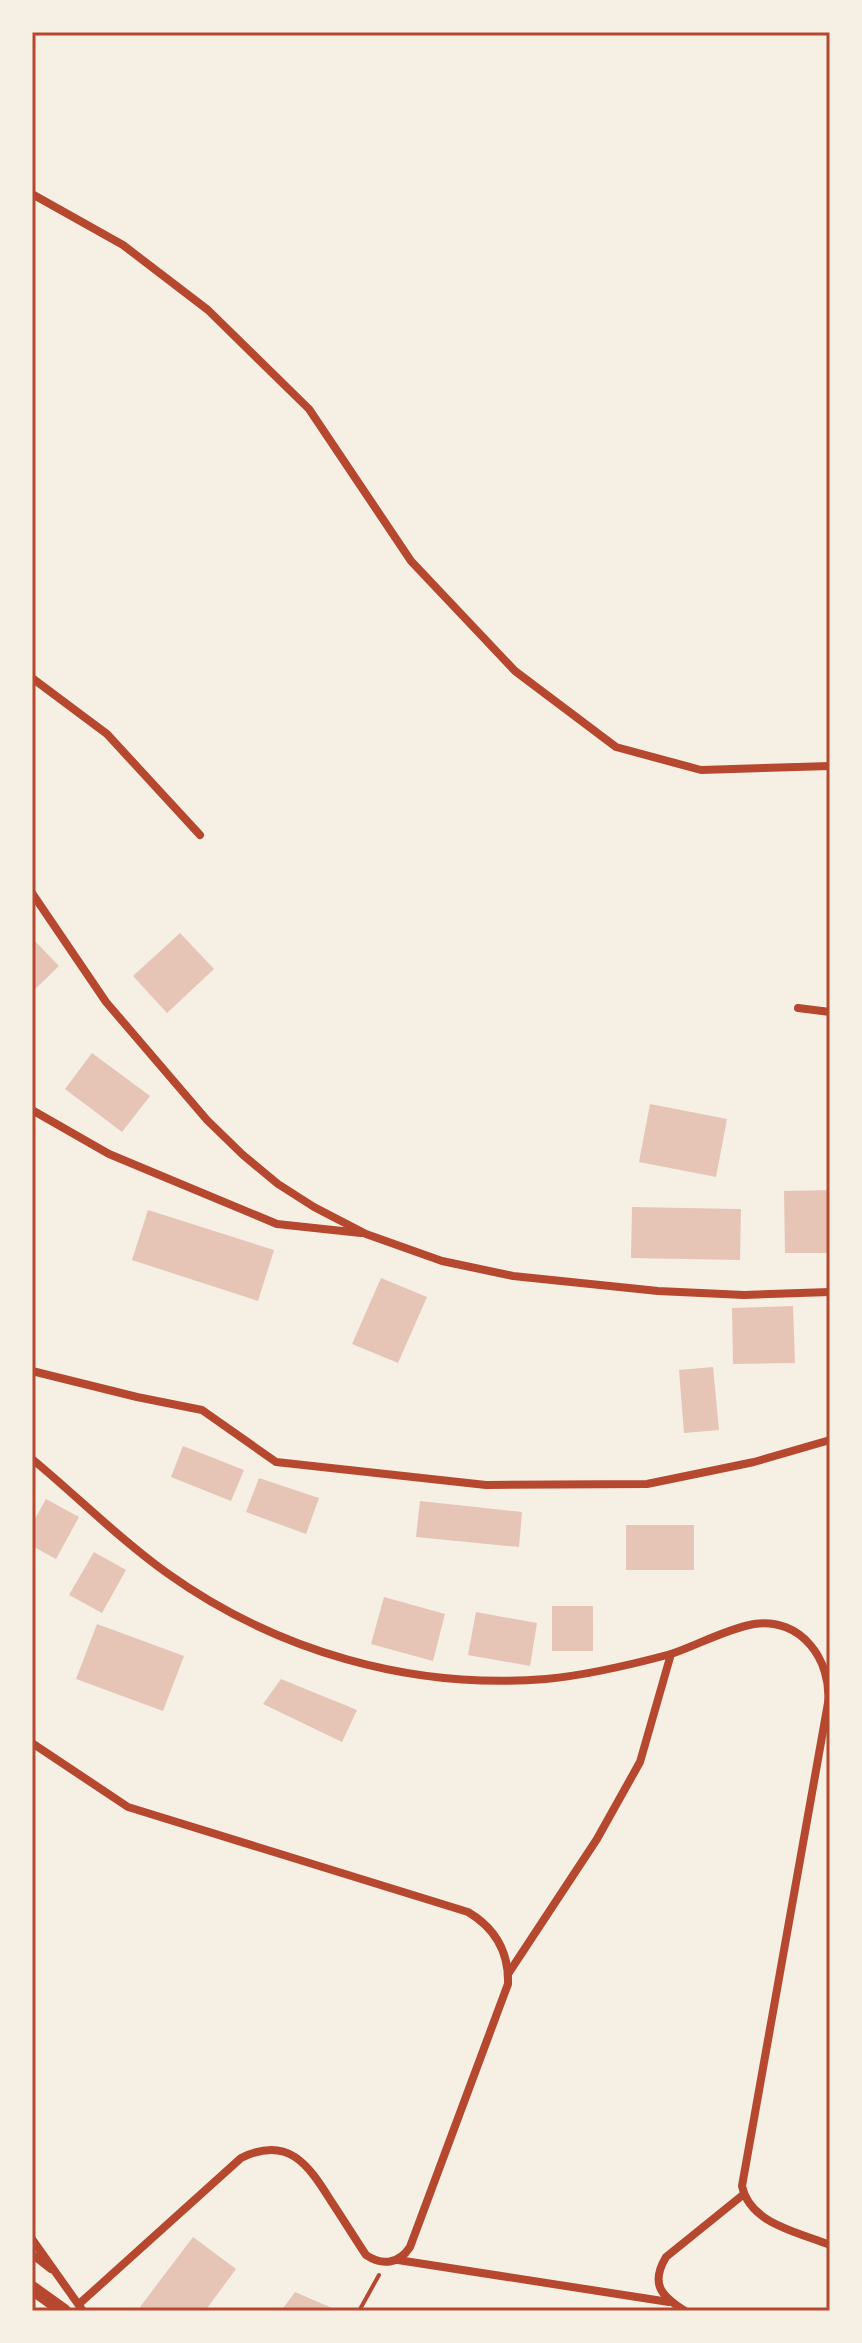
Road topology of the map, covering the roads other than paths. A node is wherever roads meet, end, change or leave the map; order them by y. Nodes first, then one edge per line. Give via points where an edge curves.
1 (32, 194) edge
2 (32, 678) edge
3 (830, 766) edge
4 (200, 835) dead end
5 (32, 893) edge
6 (798, 1008) dead end
7 (830, 1012) edge
8 (32, 1110) edge
9 (366, 1234) junction
10 (830, 1292) edge
11 (32, 1371) edge
12 (830, 1440) edge
13 (32, 1459) edge
14 (672, 1654) junction
15 (32, 1743) edge
16 (508, 1975) junction
17 (744, 2194) junction
18 (32, 2239) edge
19 (830, 2245) edge
20 (32, 2254) edge
21 (398, 2260) junction
22 (61, 2277) junction
23 (32, 2288) edge
24 (669, 2302) junction
25 (81, 2308) edge
26 (64, 2311) edge
27 (685, 2311) edge

1 - 3 street via 123,245 208,310 309,409 411,561 515,671 616,747 701,770
2 - 4 street via 107,734
5 - 9 street via 106,1002 207,1120 278,1184
6 - 7 street
8 - 9 street via 109,1154 277,1224
9 - 10 street via 442,1261 513,1276 673,1292
11 - 12 street via 202,1410 276,1462 486,1485 647,1484
13 - 14 street via 195,1592 259,1627 328,1654 435,1677 509,1681 582,1675
14 - 16 street via 640,1762 597,1839
14 - 17 street via 739,1628 778,1625 811,1644 828,1677 828,1703 742,2175
15 - 16 street via 128,1807 459,1909 479,1919 497,1938
16 - 21 street via 410,2247
17 - 19 street via 768,2221
17 - 24 street via 666,2257 658,2281
18 - 22 street
20 - 22 street
21 - 24 street
21 - 25 street via 386,2263 366,2255 304,2162 270,2150 241,2158
22 - 25 street
23 - 26 main road
24 - 27 street

